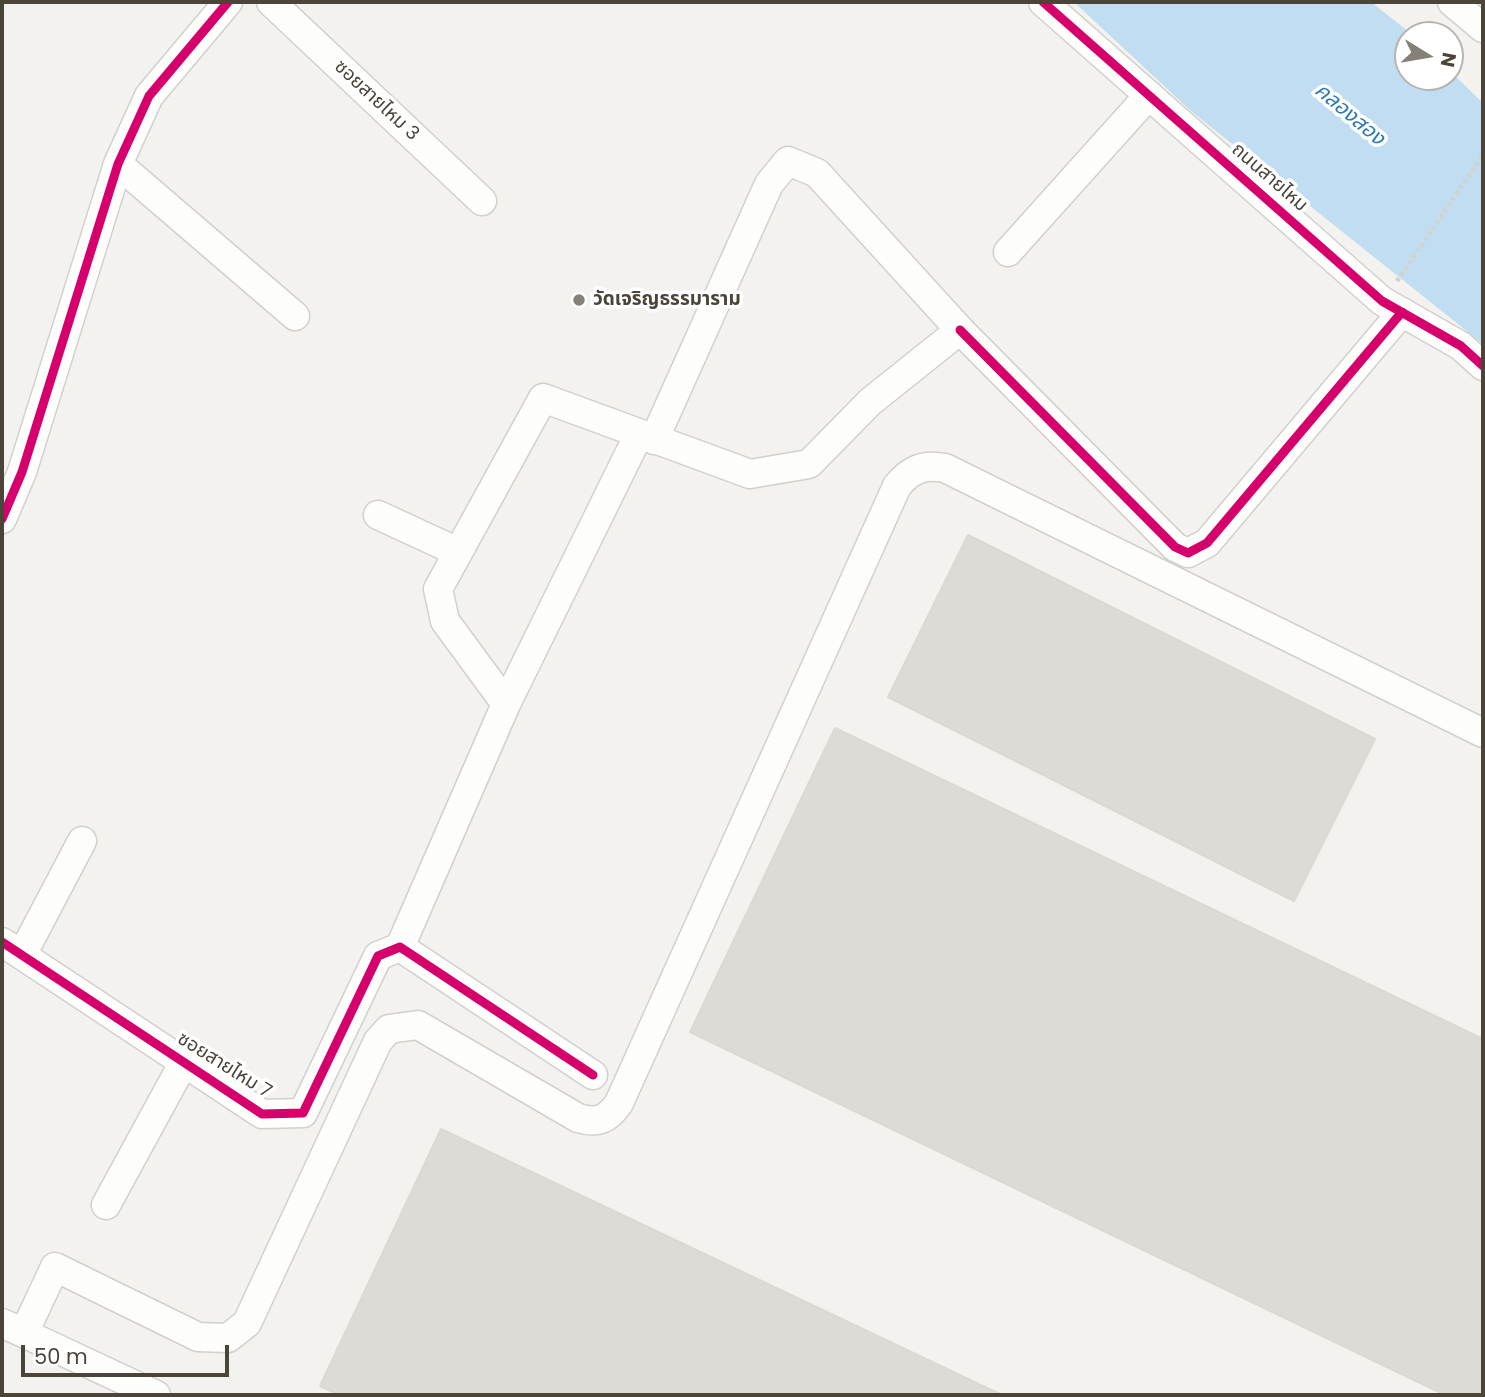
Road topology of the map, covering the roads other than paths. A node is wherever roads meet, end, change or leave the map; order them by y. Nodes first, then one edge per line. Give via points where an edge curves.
1 (228, 2) edge
2 (271, 2) edge
3 (1043, 2) edge
4 (1452, 2) edge
5 (1483, 28) edge
6 (1149, 95) junction
7 (118, 164) junction
8 (482, 201) dead end
9 (1008, 252) dead end
10 (1398, 298) junction
11 (295, 316) dead end
12 (960, 330) junction
13 (1483, 366) edge
14 (647, 437) junction
15 (378, 515) dead end
16 (2, 519) edge
17 (458, 552) junction
18 (506, 704) junction
19 (1483, 733) edge
20 (82, 841) dead end
21 (400, 947) junction
22 (12, 949) edge
23 (184, 1062) junction
24 (593, 1075) dead end
25 (106, 1205) dead end
26 (13, 1328) edge
27 (156, 1395) edge

1 - 7 street via 149,96
2 - 8 street, ซอยสายไหม 3
3 - 6 street, ถนนสายไหม
4 - 5 street
6 - 9 street
6 - 10 street, ถนนสายไหม via 1382,301
7 - 11 street
7 - 16 street via 22,472
10 - 12 street via 1207,543 1188,553 1175,547
10 - 13 street, ถนนสายไหม
12 - 14 street via 870,402 809,464 750,474
12 - 14 street via 817,173 788,161 768,184
14 - 17 street via 543,397
14 - 18 street
15 - 17 street
17 - 18 street via 438,589 445,621
18 - 21 street
19 - 26 street via 945,468 929,465 907,473 897,486 609,1117 592,1122 578,1118 418,1025 389,1029 378,1041 247,1323 228,1338 198,1337 55,1267
20 - 22 street
21 - 23 street, ซอยสายไหม 7 via 378,956 303,1113 262,1114
21 - 24 street
22 - 23 street, ซอยสายไหม 7
23 - 25 street
26 - 27 street

